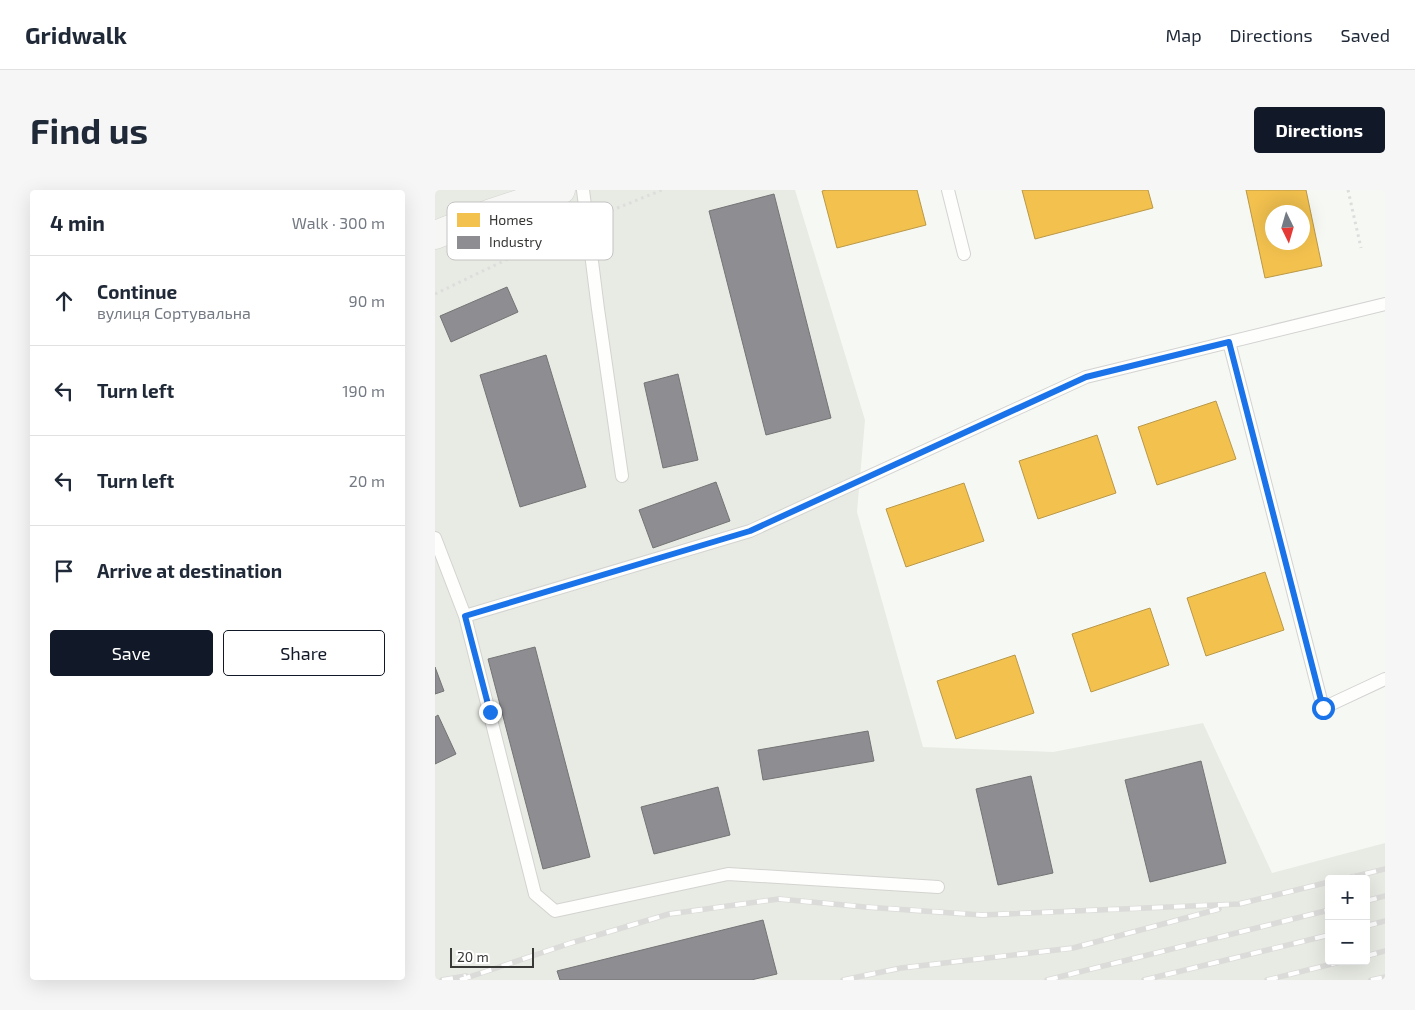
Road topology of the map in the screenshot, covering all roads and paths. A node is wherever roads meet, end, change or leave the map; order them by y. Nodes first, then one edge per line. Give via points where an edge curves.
1 (561, 190) edge
2 (663, 190) edge
3 (948, 190) edge
4 (1348, 190) edge
5 (524, 202) edge
6 (613, 210) edge
7 (447, 230) edge
8 (435, 234) edge
9 (1361, 248) dead end
10 (964, 254) dead end
11 (505, 260) edge
12 (592, 260) edge
13 (435, 294) edge
14 (1385, 304) edge
15 (1229, 342) junction
16 (622, 476) dead end
17 (435, 538) edge
18 (465, 616) junction
19 (1385, 679) edge
20 (938, 887) dead end

1 - 5 main road
2 - 6 path
3 - 10 lane
4 - 9 path
7 - 8 main road
11 - 13 path
12 - 16 lane
14 - 15 lane
15 - 18 lane via 1086,377 750,531
15 - 19 lane via 1323,708
17 - 18 lane
18 - 20 lane via 535,894 555,911 728,874

